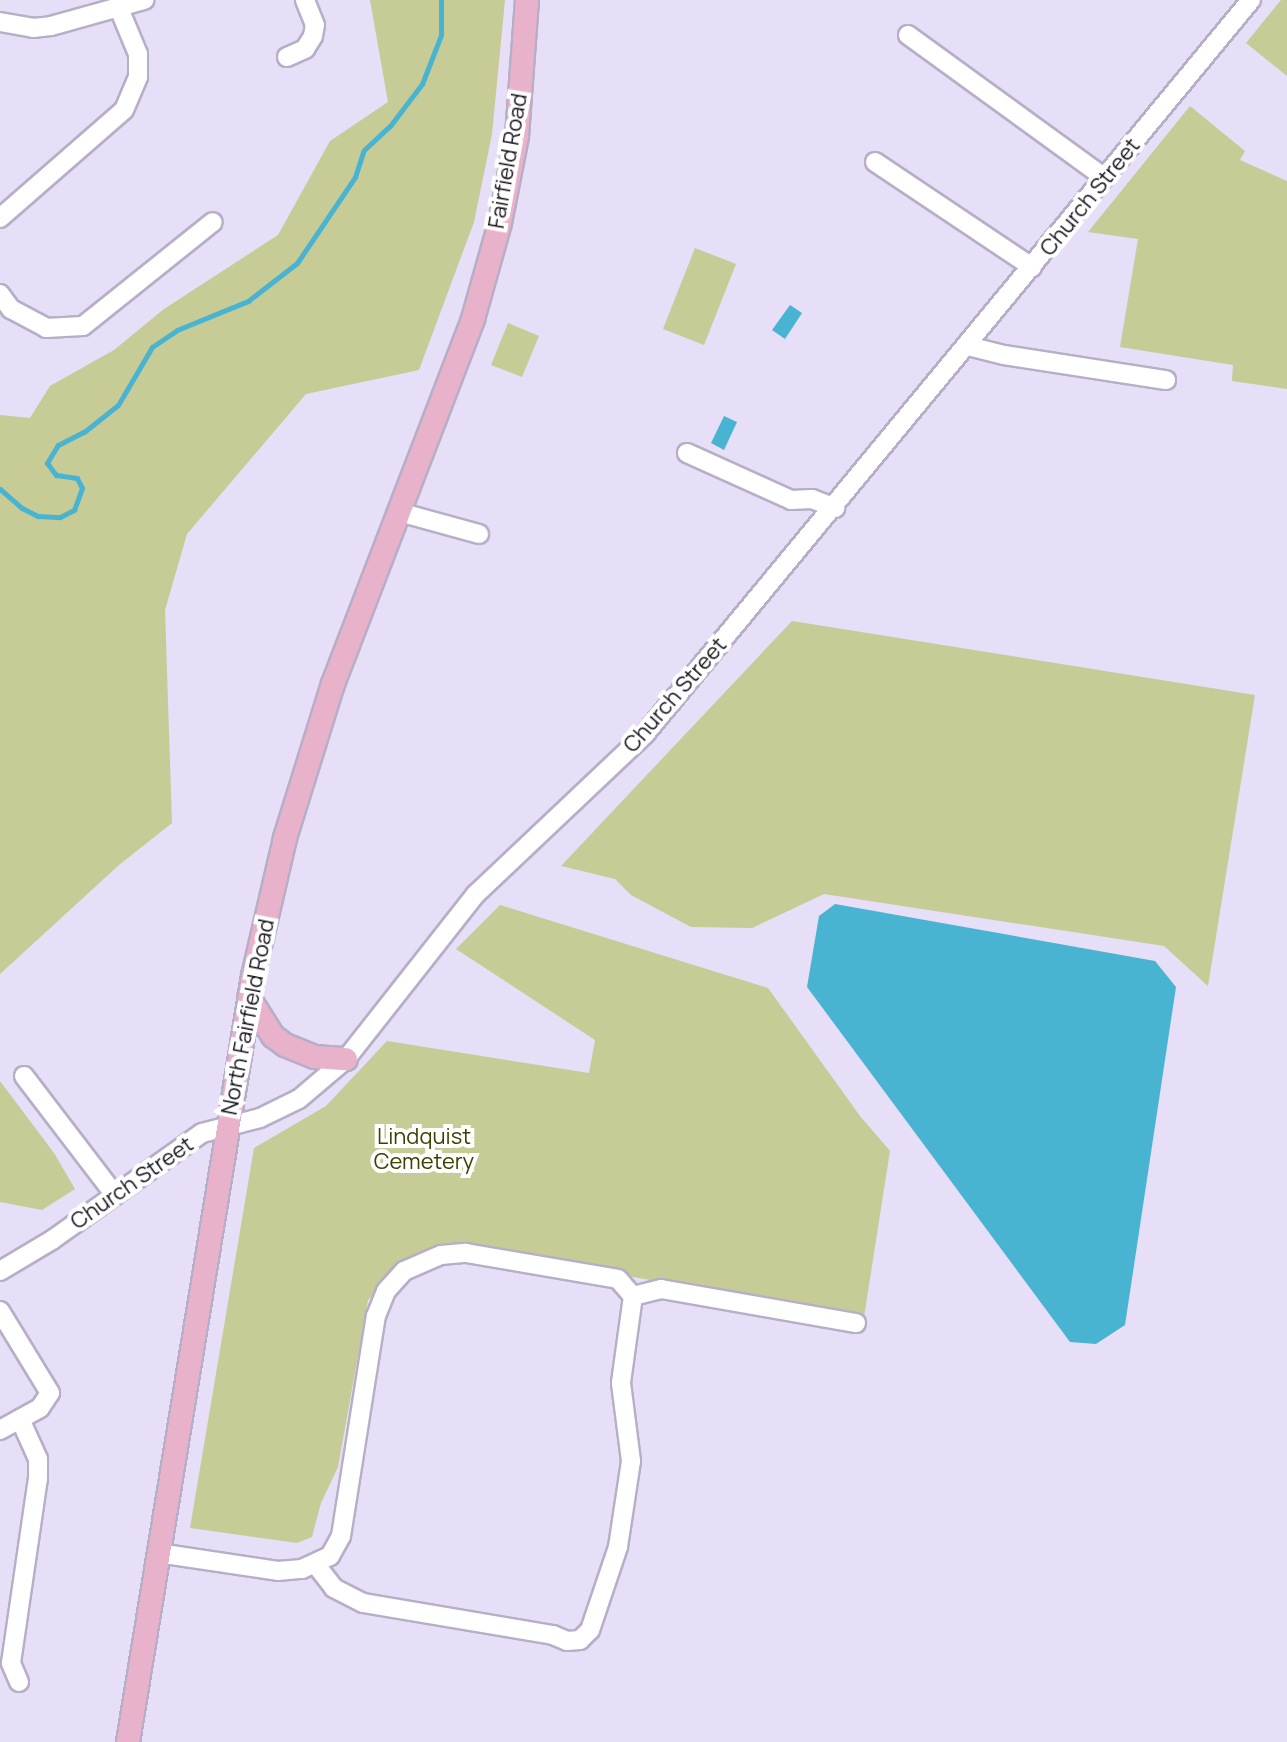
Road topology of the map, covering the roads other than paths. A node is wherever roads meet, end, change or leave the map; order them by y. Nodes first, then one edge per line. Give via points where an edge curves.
1 (144, 0) edge
2 (305, 0) edge
3 (527, 0) edge
4 (1251, 0) edge
5 (118, 6) junction
6 (0, 22) edge
7 (908, 35) dead end
8 (287, 57) dead end
9 (875, 162) dead end
10 (1105, 178) junction
11 (0, 218) edge
12 (213, 222) dead end
13 (1032, 267) junction
14 (0, 294) edge
15 (473, 319) joint
16 (968, 346) junction
17 (1166, 380) dead end
18 (687, 453) dead end
19 (835, 508) junction
20 (399, 512) junction
21 (479, 534) dead end
22 (249, 998) junction
23 (346, 1059) junction
24 (24, 1076) dead end
25 (228, 1124) junction
26 (115, 1195) junction
27 (0, 1271) edge
28 (633, 1296) junction
29 (0, 1311) edge
30 (856, 1323) dead end
31 (20, 1419) junction
32 (0, 1430) edge
33 (158, 1553) junction
34 (315, 1564) junction
35 (19, 1682) dead end
36 (128, 1742) edge

1 - 5 street
2 - 8 street via 315,25 313,36 305,49
3 - 15 main road, Fairfield Road via 517,136
4 - 10 street, Church Street
5 - 6 street via 51,26
5 - 11 street via 138,54 138,77 124,110
7 - 10 street
9 - 13 street
10 - 13 street, Church Street
12 - 14 street via 83,326 46,328 11,309
13 - 16 street, Church Street
15 - 20 main road, North Fairfield Road
16 - 17 street
16 - 19 street, Church Street
18 - 19 street via 791,500 812,499
19 - 23 street, Church Street via 645,734 476,894
20 - 21 street
20 - 22 main road, North Fairfield Road via 333,684 285,838
22 - 23 main road via 273,1036 285,1045 298,1053
22 - 25 main road, North Fairfield Road
23 - 25 street, Church Street via 299,1099 260,1118
24 - 26 street
25 - 26 street, Church Street via 202,1133
25 - 33 main road, North Fairfield Road
26 - 27 street, Church Street
28 - 30 street via 661,1289
28 - 34 street via 618,1279 466,1253 441,1255 404,1271 386,1291 376,1316 341,1536 330,1556
28 - 34 street via 621,1383 631,1461 620,1533 590,1630 580,1640 363,1603 334,1588
29 - 31 street via 50,1393 40,1408
31 - 32 street
31 - 35 street via 38,1459 38,1479 11,1663
33 - 34 street via 278,1571
33 - 36 main road, North Fairfield Road

